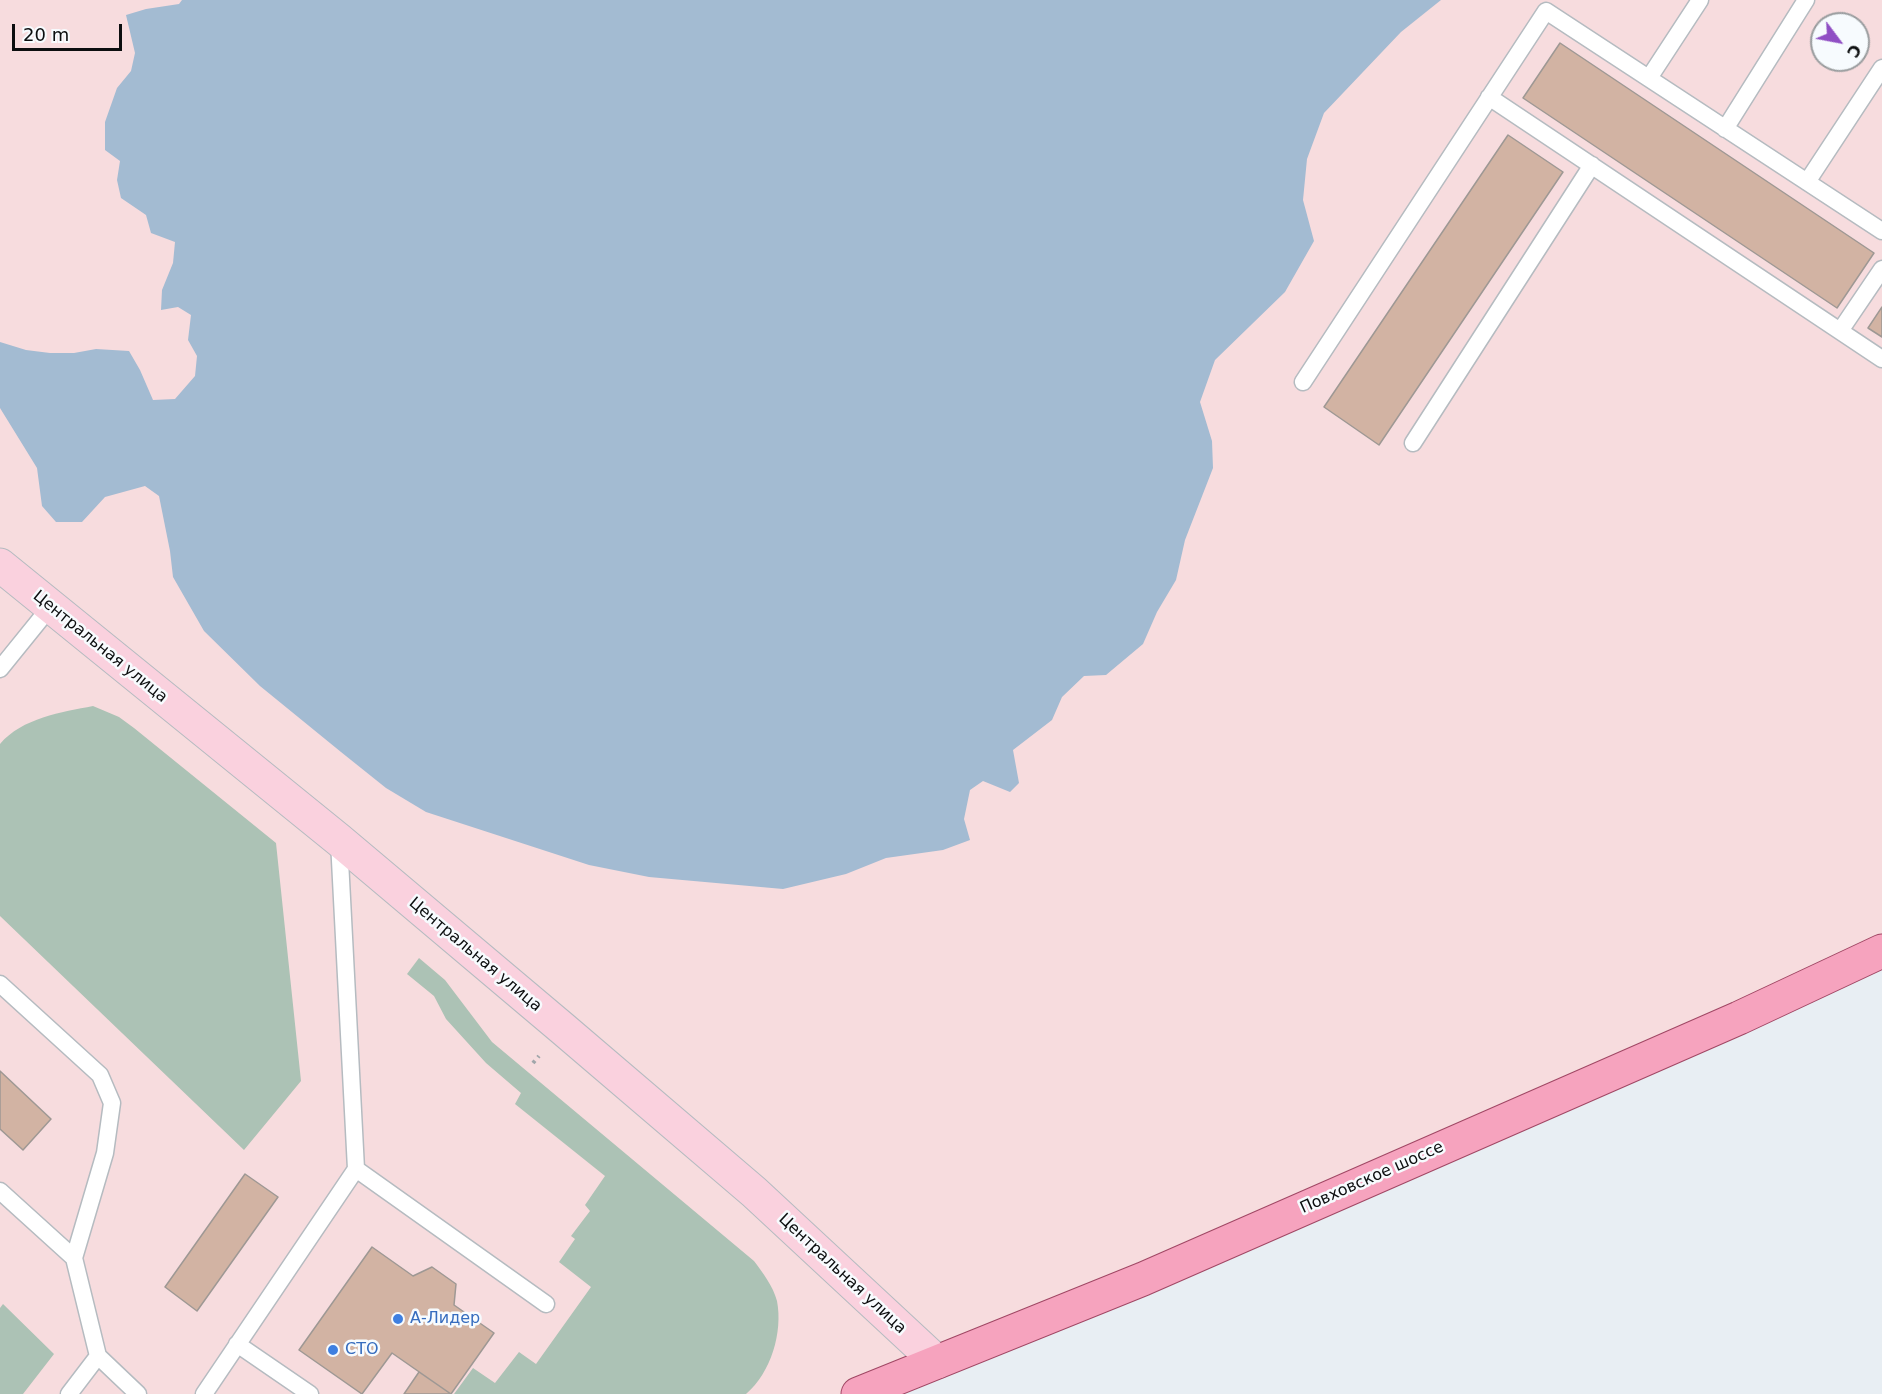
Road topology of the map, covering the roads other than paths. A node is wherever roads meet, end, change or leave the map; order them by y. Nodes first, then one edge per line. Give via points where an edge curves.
1 (1700, 0) edge
2 (1806, 0) edge
3 (1882, 68) edge
4 (1649, 78) junction
5 (1489, 97) junction
6 (1725, 129) junction
7 (1592, 165) junction
8 (1807, 182) junction
9 (1882, 231) edge
10 (1882, 269) edge
11 (1840, 331) junction
12 (1882, 358) edge
13 (1303, 382) dead end
14 (1413, 443) dead end
15 (0, 565) edge
16 (51, 606) junction
17 (0, 669) edge
18 (339, 840) junction
19 (1882, 951) edge
20 (0, 984) edge
21 (356, 1169) junction
22 (0, 1191) edge
23 (74, 1258) junction
24 (546, 1304) dead end
25 (237, 1344) junction
26 (98, 1356) junction
27 (937, 1362) junction
28 (69, 1394) edge
29 (138, 1394) edge
30 (204, 1394) edge
31 (310, 1394) edge
32 (858, 1394) edge

1 - 4 lane
2 - 6 lane
3 - 8 lane
4 - 5 lane via 1545,11
4 - 6 lane
5 - 7 lane
5 - 13 lane
6 - 8 lane
7 - 11 lane
7 - 14 lane
8 - 9 lane
10 - 11 lane
11 - 12 lane
15 - 16 street, Центральная улица
16 - 17 lane
16 - 18 street, Центральная улица
18 - 21 lane
18 - 27 street, Центральная улица via 754,1192
19 - 27 main road, Повховское шоссе via 1728,1023 1143,1279
20 - 23 lane via 100,1075 112,1103 105,1153
21 - 24 lane
21 - 25 lane
22 - 23 lane
23 - 26 lane
25 - 30 lane
25 - 31 lane
26 - 28 lane
26 - 29 lane
27 - 32 main road, Повховское шоссе

